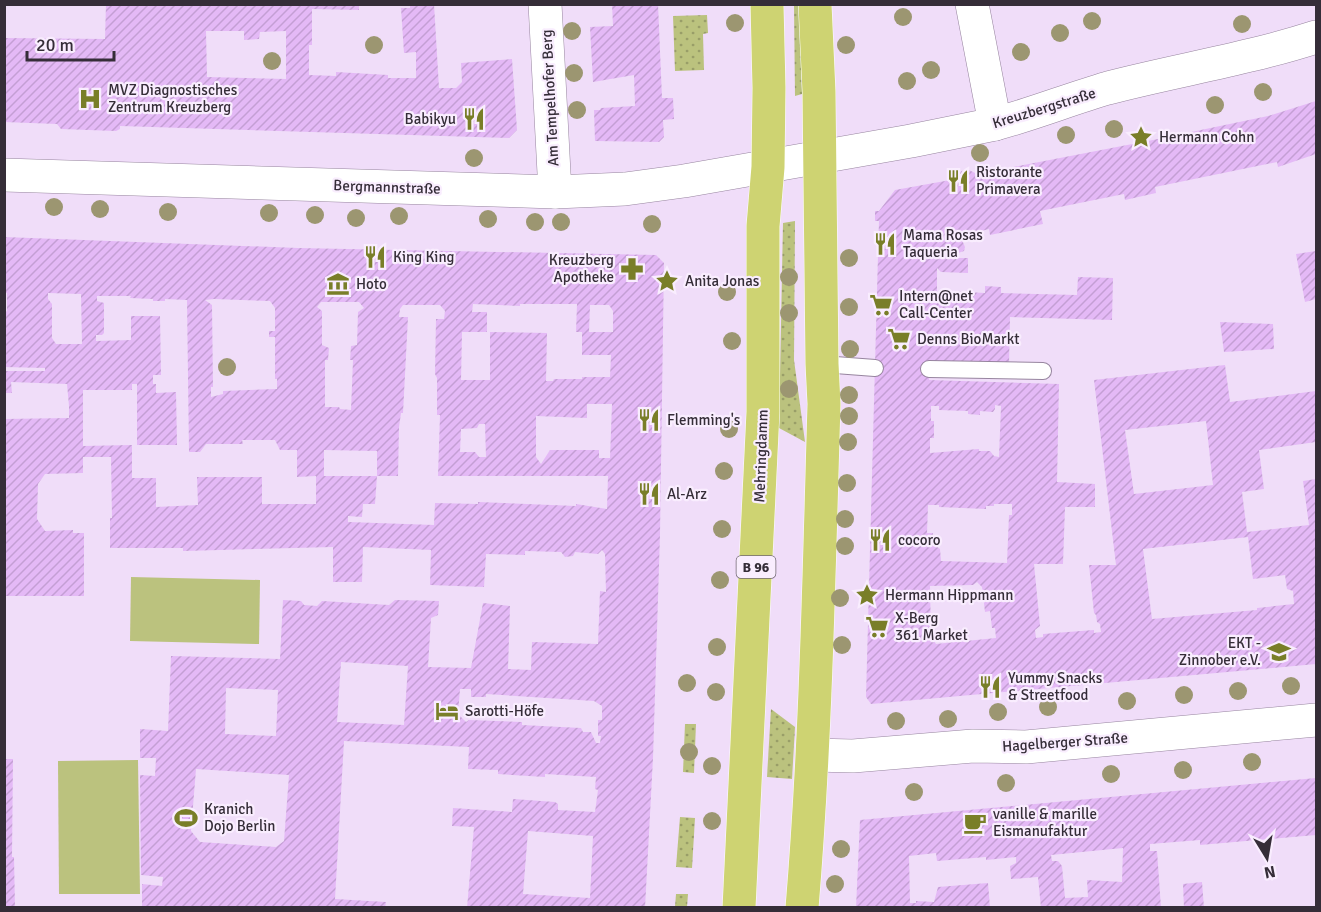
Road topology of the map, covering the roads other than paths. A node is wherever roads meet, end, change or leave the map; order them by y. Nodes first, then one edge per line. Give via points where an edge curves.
1 (545, 4) edge
2 (767, 4) edge
3 (815, 4) edge
4 (972, 4) edge
5 (1317, 37) edge
6 (995, 124) junction
7 (820, 157) junction
8 (768, 167) junction
9 (4, 176) edge
10 (555, 192) junction
11 (822, 364) junction
12 (875, 368) dead end
13 (930, 369) dead end
14 (1043, 371) dead end
15 (1317, 720) edge
16 (813, 755) junction
17 (739, 908) edge
18 (802, 908) edge

1 - 10 street, Am Tempelhofer Berg
2 - 8 main road, Mehringdamm / B 96
3 - 7 main road
4 - 6 street
5 - 6 street, Kreuzbergstraße via 1110,88
6 - 7 street, Kreuzbergstraße
7 - 8 street, Kreuzbergstraße
7 - 11 main road
8 - 10 street, Bergmannstraße via 625,189
8 - 17 main road, Mehringdamm / B 96 via 763,226 763,423
9 - 10 street, Bergmannstraße
11 - 12 lane
11 - 16 main road
13 - 14 lane
15 - 16 street, Hagelberger Straße via 1026,747
16 - 18 main road

